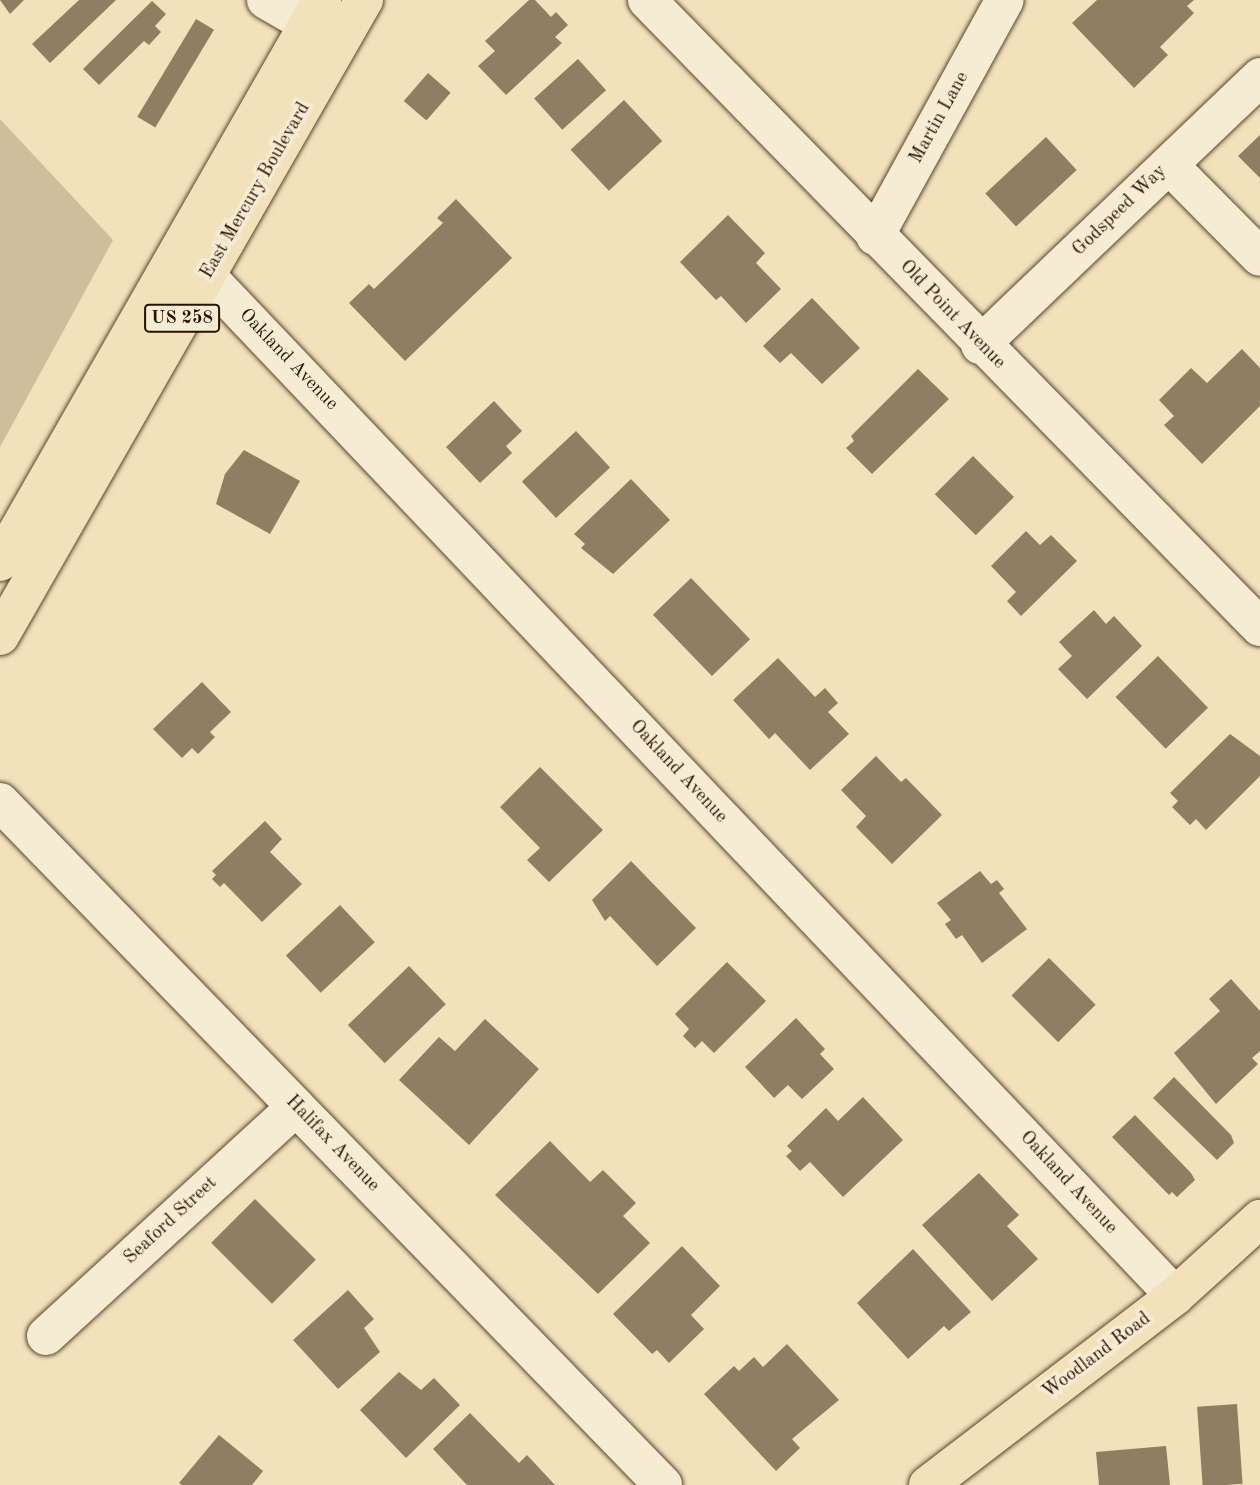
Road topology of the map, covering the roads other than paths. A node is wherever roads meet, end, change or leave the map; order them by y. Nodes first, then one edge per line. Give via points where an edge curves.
1 (266, 0) edge
2 (364, 0) edge
3 (648, 0) edge
4 (1004, 0) edge
5 (315, 12) edge
6 (1260, 77) edge
7 (1168, 165) junction
8 (875, 236) junction
9 (180, 248) junction
10 (1260, 257) edge
11 (208, 276) junction
12 (980, 345) junction
13 (0, 562) edge
14 (1260, 627) edge
15 (0, 636) edge
16 (0, 802) edge
17 (296, 1107) junction
18 (1260, 1219) edge
19 (1175, 1296) junction
20 (47, 1336) dead end
21 (663, 1485) edge
22 (928, 1485) edge

1 - 5 street
2 - 11 main road, East Mercury Boulevard / US 258
3 - 8 street, Old Point Avenue
4 - 8 street, Martin Lane
5 - 9 main road, East Mercury Boulevard / US 258
6 - 7 street, Godspeed Way
7 - 10 street
7 - 12 street, Godspeed Way
8 - 12 street, Old Point Avenue
9 - 11 street, Oakland Avenue
9 - 13 main road, East Mercury Boulevard / US 258
11 - 15 main road, East Mercury Boulevard / US 258
11 - 19 street, Oakland Avenue
12 - 14 street, Old Point Avenue
16 - 17 street, Halifax Avenue
17 - 20 street, Seaford Street
17 - 21 street, Halifax Avenue
18 - 19 main road, Woodland Road
19 - 22 main road, Woodland Road

